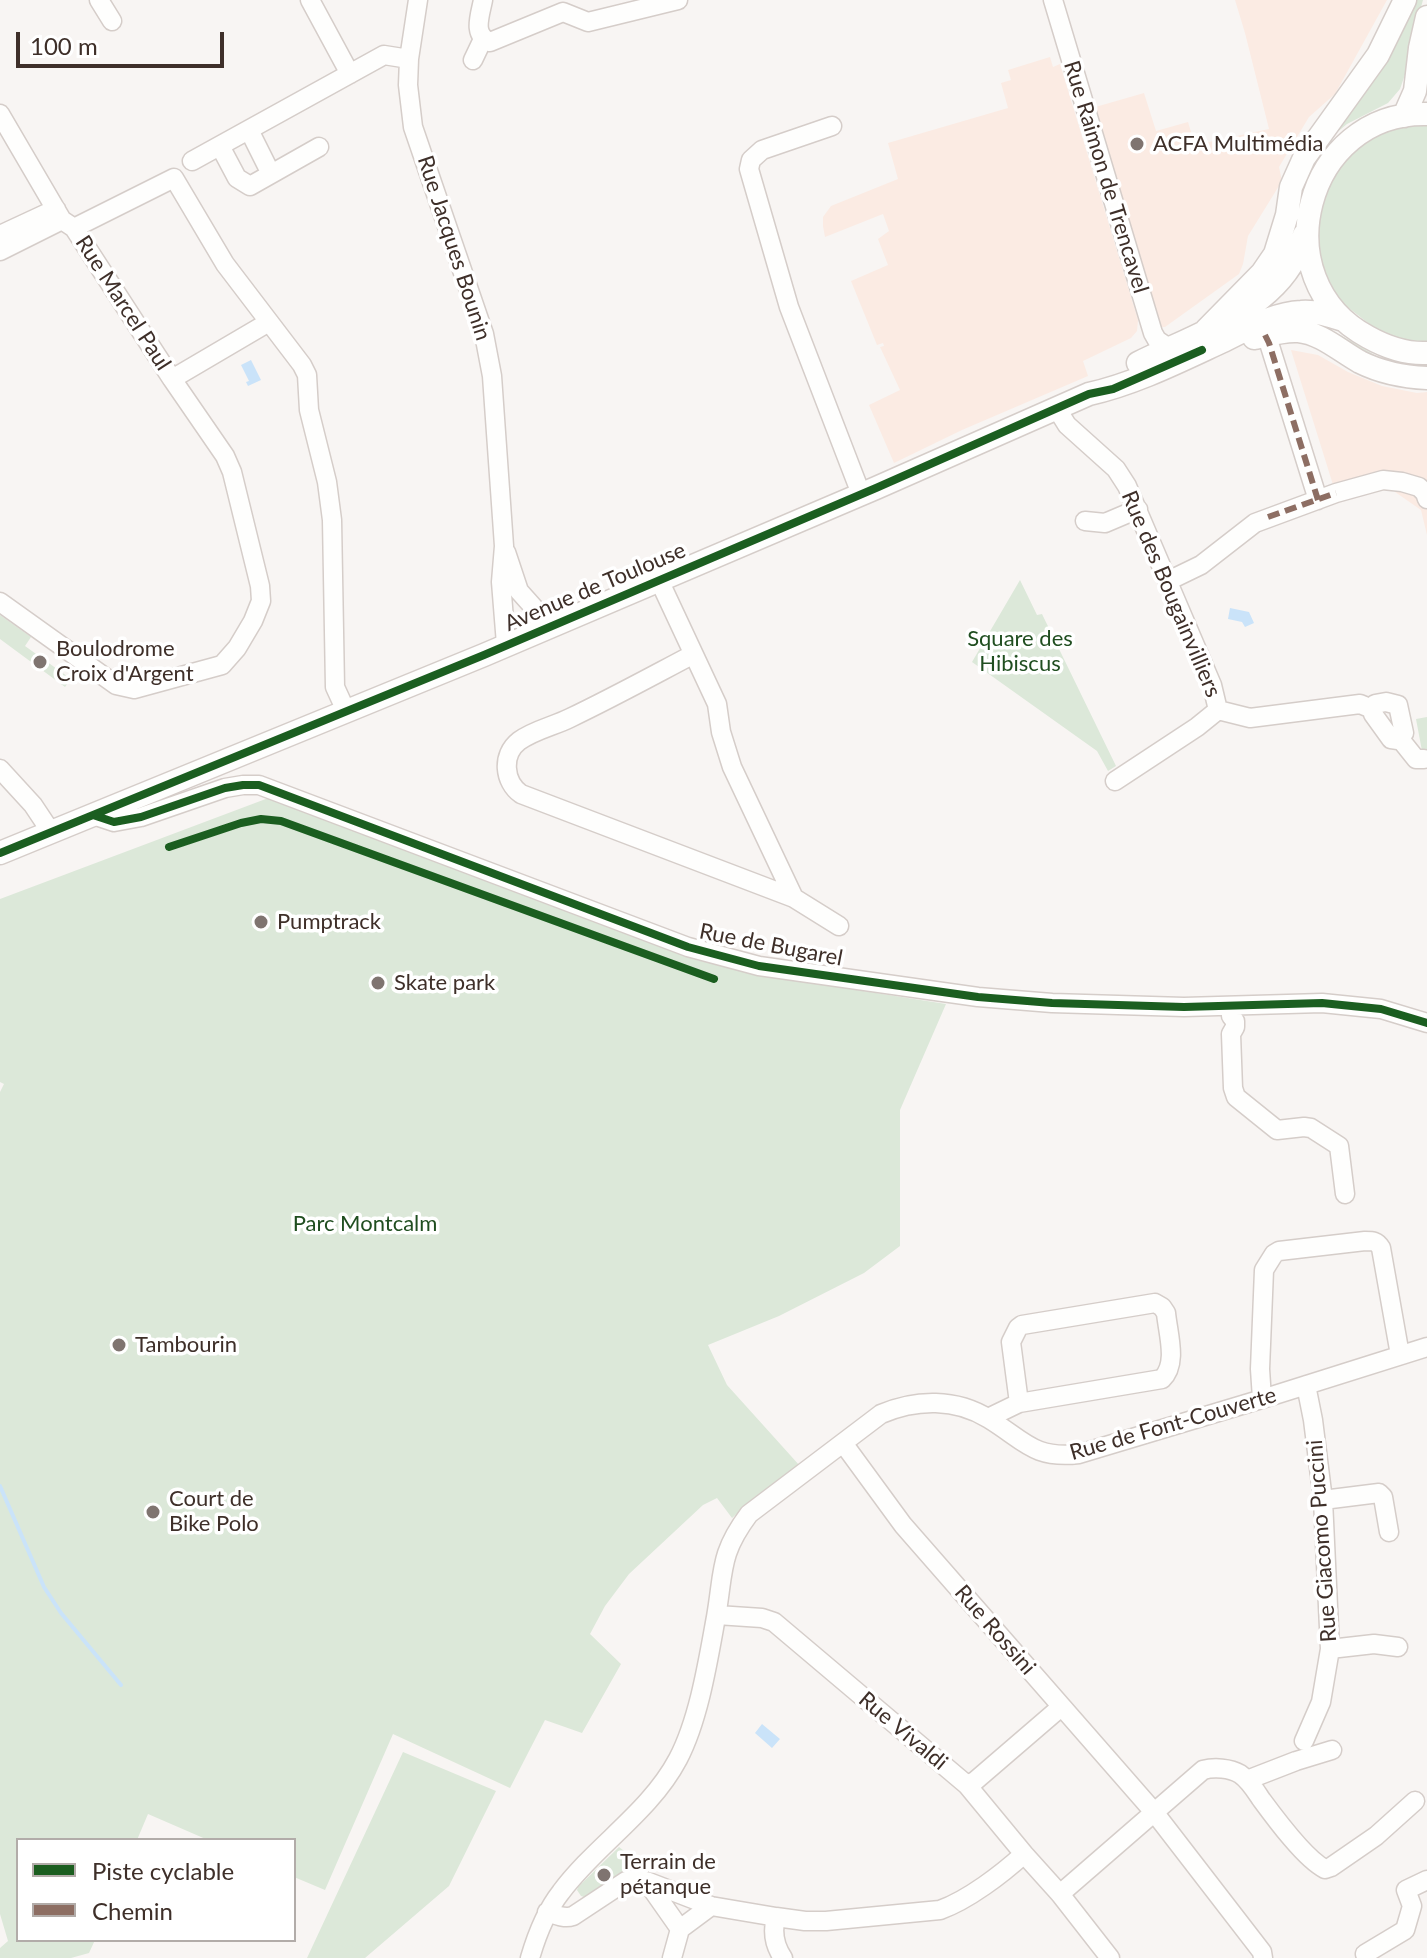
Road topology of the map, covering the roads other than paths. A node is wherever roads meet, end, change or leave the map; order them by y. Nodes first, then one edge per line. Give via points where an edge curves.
1 (99, 0) edge
2 (310, 0) edge
3 (418, 0) edge
4 (483, 0) edge
5 (678, 0) edge
6 (1053, 0) edge
7 (1405, 0) edge
8 (1427, 17) edge
9 (112, 21) dead end
10 (483, 39) junction
11 (409, 59) junction
12 (473, 60) dead end
13 (350, 74) junction
14 (0, 114) edge
15 (1416, 115) edge
16 (832, 126) dead end
17 (249, 130) junction
18 (220, 146) junction
19 (319, 147) dead end
20 (192, 161) dead end
21 (271, 174) junction
22 (64, 219) junction
23 (1306, 230) junction
24 (0, 235) edge
25 (0, 251) edge
26 (1343, 320) junction
27 (269, 322) junction
28 (1265, 335) junction
29 (1204, 340) junction
30 (1169, 348) junction
31 (1427, 353) edge
32 (1427, 378) edge
33 (172, 379) junction
34 (1089, 394) junction
35 (1057, 409) junction
36 (861, 494) junction
37 (1327, 496) junction
38 (1427, 499) edge
39 (1138, 509) junction
40 (1085, 521) dead end
41 (504, 546) junction
42 (659, 580) junction
43 (1168, 581) junction
44 (525, 598) junction
45 (0, 602) edge
46 (503, 605) junction
47 (542, 629) junction
48 (506, 644) junction
49 (692, 655) junction
50 (1372, 709) junction
51 (1218, 710) junction
52 (346, 711) junction
53 (1400, 739) junction
54 (1424, 759) dead end
55 (0, 769) edge
56 (1115, 781) dead end
57 (93, 815) junction
58 (51, 832) junction
59 (0, 853) edge
60 (794, 898) junction
61 (839, 926) dead end
62 (1231, 1019) junction
63 (1427, 1023) edge
64 (1345, 1194) dead end
65 (1427, 1347) edge
66 (1400, 1355) junction
67 (1306, 1385) junction
68 (1262, 1399) junction
69 (1019, 1403) junction
70 (988, 1418) junction
71 (843, 1443) junction
72 (1323, 1500) junction
73 (1389, 1532) dead end
74 (717, 1615) junction
75 (1398, 1647) dead end
76 (1330, 1649) junction
77 (1061, 1707) junction
78 (1304, 1741) dead end
79 (1332, 1750) dead end
80 (1247, 1780) junction
81 (967, 1785) junction
82 (1415, 1801) dead end
83 (1154, 1812) junction
84 (1024, 1854) junction
85 (1427, 1880) edge
86 (646, 1881) junction
87 (1060, 1894) junction
88 (711, 1906) junction
89 (547, 1912) junction
90 (776, 1917) junction
91 (680, 1929) junction
92 (1365, 1954) dead end
93 (530, 1958) edge
94 (672, 1958) edge
95 (783, 1958) edge
96 (1110, 1958) edge
97 (1263, 1958) edge

1 - 9 street
2 - 13 street
3 - 11 street, Rue Jacques Bounin
4 - 10 street via 478,27
5 - 10 street via 588,22 563,12 502,38
6 - 30 street, Rue Raimon de Trencavel via 1153,333
7 - 29 main road via 1378,55 1304,158 1291,187 1275,254
8 - 15 main road
10 - 12 street
11 - 13 street via 384,55
11 - 41 street, Rue Jacques Bounin via 413,127 484,334 492,376
13 - 17 street
14 - 22 street, Rue Marcel Paul
15 - 23 main road via 1371,127 1337,153 1315,189
16 - 36 street via 762,150 749,169 789,307
17 - 18 street
17 - 21 street
18 - 20 street
18 - 21 street via 244,183 250,186
19 - 21 street
22 - 24 street
22 - 25 street
22 - 27 street, Rue Marcel Paul via 174,178 225,264
22 - 33 street, Rue Marcel Paul
23 - 26 main road via 1312,270
23 - 29 main road, Avenue de Toulouse via 1279,281
26 - 29 main road, Avenue de Toulouse via 1299,312
26 - 31 main road via 1379,344
27 - 33 street, Rue Marcel Paul
27 - 52 street via 307,375 332,520 335,687
28 - 29 main road
28 - 32 main road via 1300,331 1362,363
28 - 37 street
29 - 30 main road, Avenue de Toulouse
29 - 34 main road, Avenue de Toulouse via 1113,389
30 - 34 main road, Avenue de Toulouse via 1107,378
33 - 45 street, Rue Marcel Paul via 232,472 260,586 261,601 237,648 222,665 134,689 116,685
34 - 35 main road, Avenue de Toulouse
35 - 36 main road, Avenue de Toulouse
35 - 39 street, Rue des Bougainvilliers via 1067,425 1116,469
36 - 42 main road, Avenue de Toulouse
37 - 38 street via 1383,480 1419,487
37 - 43 street via 1268,517 1201,565
39 - 40 street via 1105,523
39 - 43 street, Rue des Bougainvilliers
41 - 44 street, Rue Jacques Bounin
41 - 46 street, Rue Jacques Bounin
42 - 47 main road, Avenue de Toulouse
42 - 49 street
43 - 51 street, Rue des Bougainvilliers
44 - 46 street
44 - 47 street, Rue Jacques Bounin
46 - 48 street, Rue Jacques Bounin
47 - 48 main road, Avenue de Toulouse
48 - 52 main road, Avenue de Toulouse
49 - 60 street via 717,704 732,767
49 - 60 street via 519,741 508,757 508,777 521,794
50 - 51 street via 1360,704 1250,718
50 - 53 street via 1391,739
50 - 53 street via 1386,702 1398,705 1404,733
51 - 56 street
52 - 57 main road, Avenue de Toulouse
53 - 54 street via 1416,759
55 - 58 street
57 - 58 main road, Avenue de Toulouse
57 - 62 street, Rue de Bugarel via 114,822 225,788 259,785 717,956 978,997
58 - 59 main road, Avenue de Toulouse
60 - 61 street
62 - 63 street, Rue de Bugarel via 1322,1003 1381,1009
62 - 64 street via 1236,1097 1277,1130 1311,1128 1339,1146
65 - 66 street, Rue de Font-Couverte
66 - 67 street, Rue de Font-Couverte
66 - 68 street via 1378,1243 1279,1251 1264,1270
67 - 68 street, Rue de Font-Couverte
67 - 72 street, Rue Giacomo Puccini
68 - 70 street, Rue de Font-Couverte via 1060,1456 1030,1446
69 - 69 street via 1162,1379 1171,1365 1166,1313 1155,1303 1022,1325 1011,1342
69 - 70 street
70 - 71 street, Rue de Font-Couverte via 951,1404 914,1403 881,1414
71 - 74 street, Rue de Font-Couverte via 749,1514 736,1531 724,1558
71 - 77 street, Rue Rossini via 903,1525
72 - 73 street via 1379,1493
72 - 76 street, Rue Giacomo Puccini
74 - 81 street, Rue Vivaldi via 774,1622
74 - 89 street, Rue de Font-Couverte via 695,1714 677,1761 652,1797
75 - 76 street
76 - 78 street, Rue Giacomo Puccini via 1321,1702
77 - 81 street
77 - 83 street, Rue Rossini
79 - 80 street
80 - 82 street via 1283,1828 1325,1869 1376,1836
80 - 83 street via 1232,1771 1208,1768
81 - 84 street, Rue Vivaldi
83 - 87 street
83 - 97 street, Rue Rossini
84 - 87 street, Rue Vivaldi
84 - 90 street via 940,1910 826,1921
85 - 92 street via 1406,1890 1412,1906 1405,1930
86 - 88 street
86 - 89 street via 626,1881 568,1918
86 - 91 street
87 - 96 street, Rue Vivaldi
88 - 90 street
88 - 91 street
89 - 93 street, Rue de Font-Couverte
90 - 95 street via 775,1941
91 - 94 street

